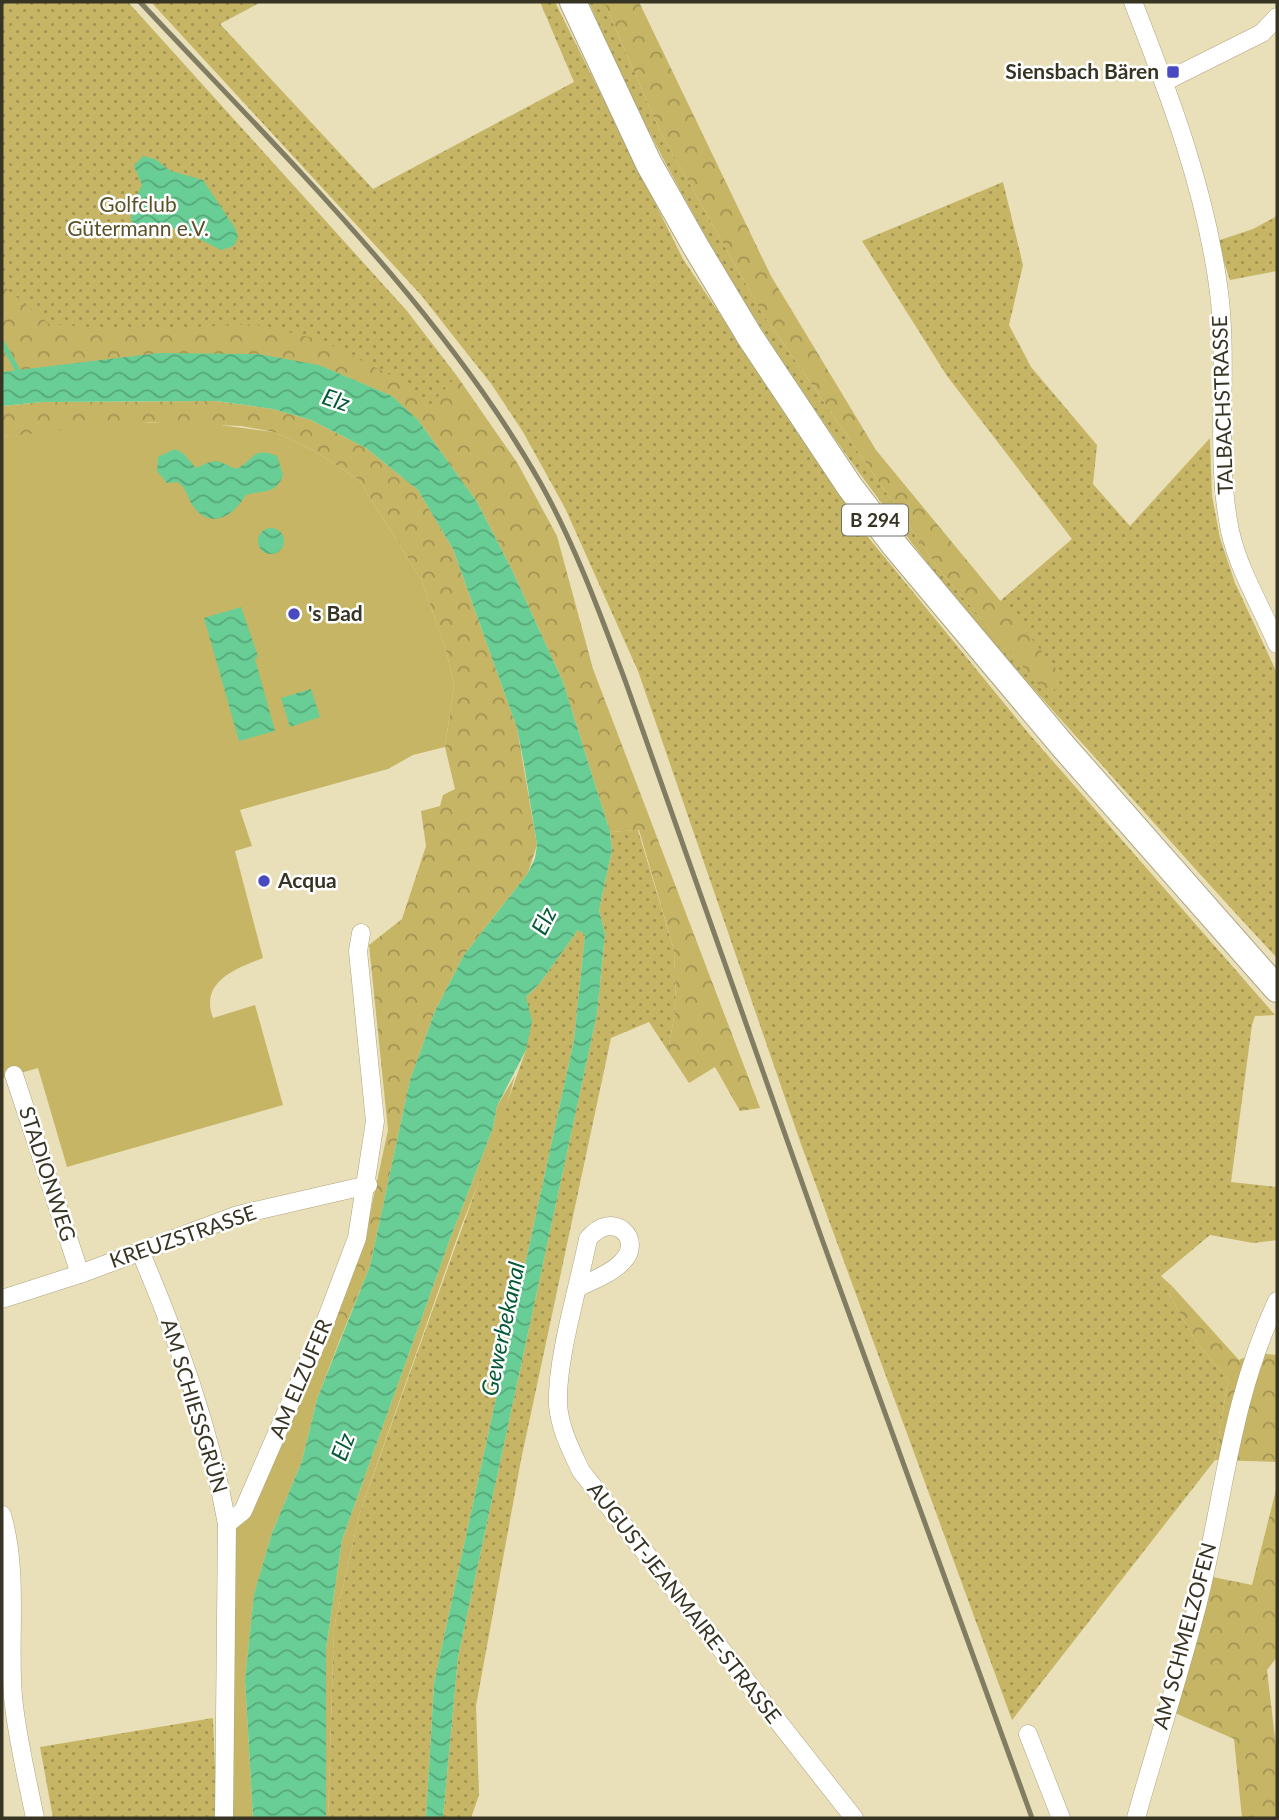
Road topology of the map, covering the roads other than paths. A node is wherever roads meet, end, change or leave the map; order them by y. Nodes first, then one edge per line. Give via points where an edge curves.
1 (573, 2) edge
2 (1133, 2) edge
3 (1277, 17) edge
4 (1164, 82) junction
5 (1277, 643) edge
6 (360, 933) dead end
7 (1272, 982) edge
8 (14, 1074) dead end
9 (368, 1185) junction
10 (140, 1251) junction
11 (80, 1274) junction
12 (579, 1287) dead end
13 (2, 1299) edge
14 (1277, 1301) edge
15 (2, 1515) edge
16 (227, 1524) junction
17 (1028, 1734) dead end
18 (35, 1818) edge
19 (224, 1818) edge
20 (854, 1818) edge
21 (1062, 1818) edge
22 (1136, 1818) edge

1 - 7 highway, B 294 via 649,164 696,247 850,487 1063,746
2 - 4 street, TALBACHSTRASSE
3 - 4 street via 1262,33
4 - 5 street, TALBACHSTRASSE via 1200,195 1219,293 1224,345 1223,465 1230,532 1239,563
6 - 9 street, AM ELZUFER via 375,1121
8 - 11 street, STADIONWEG
9 - 10 street, KREUZSTRASSE via 237,1214
9 - 16 street, AM ELZUFER via 357,1238 339,1289 243,1511
10 - 11 street, KREUZSTRASSE
10 - 16 street, AM SCHIESSGRÜN via 182,1350 219,1476
11 - 13 street, KREUZSTRASSE
12 - 20 street, AUGUST-JEANMAIRE-STRASSE via 558,1405 564,1435 581,1471
14 - 22 street, AM SCHMELZOFEN via 1250,1365 1237,1411 1195,1614
15 - 18 street via 11,1572 13,1695
16 - 19 street
17 - 21 street

